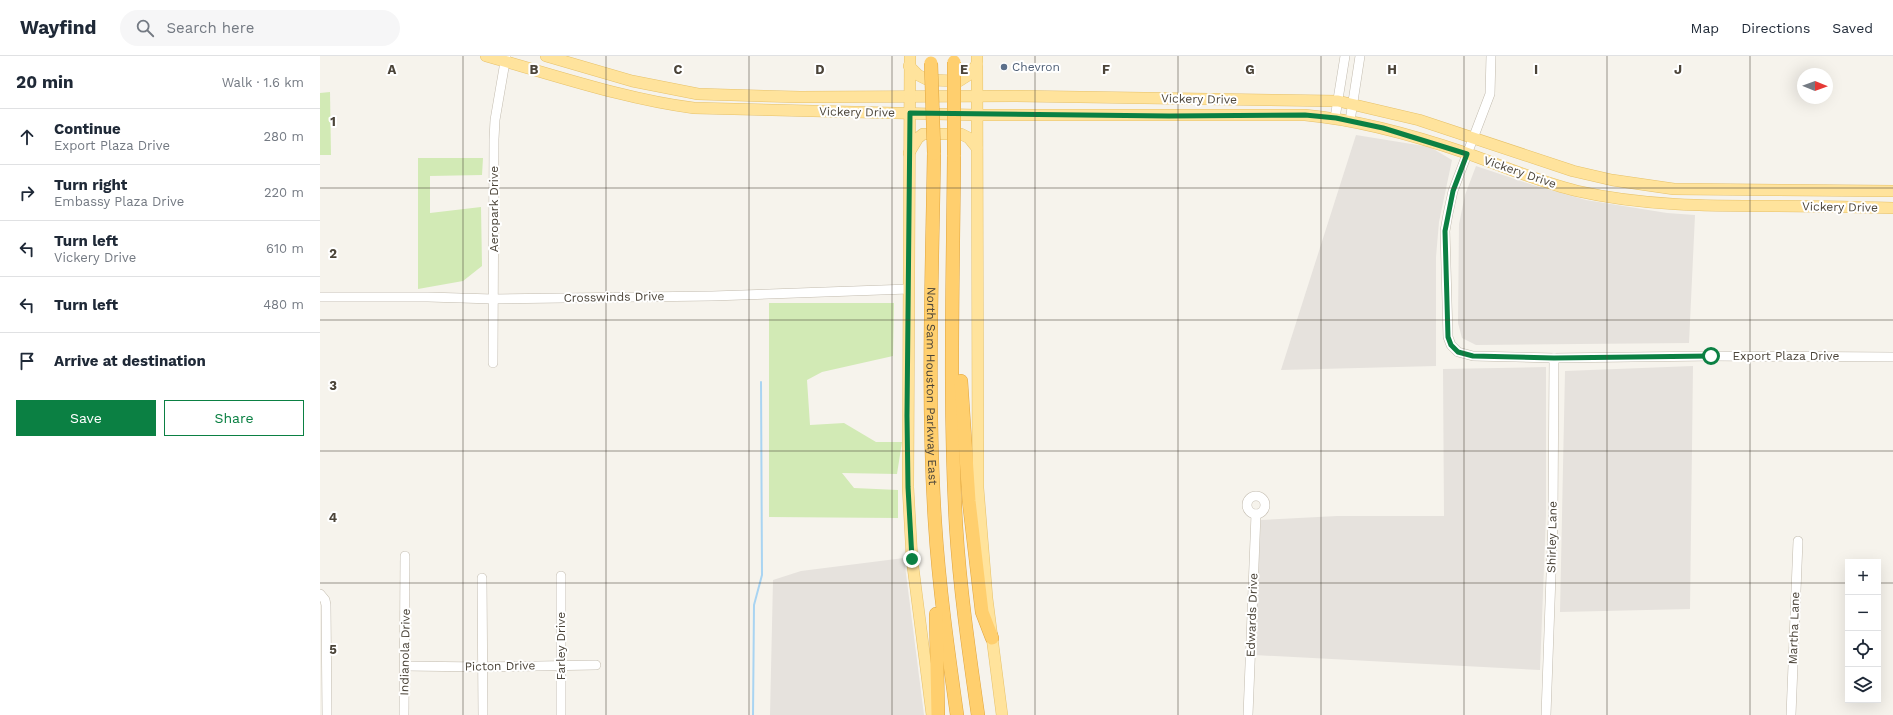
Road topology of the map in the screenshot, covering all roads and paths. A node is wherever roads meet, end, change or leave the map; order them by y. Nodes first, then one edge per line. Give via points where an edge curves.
1 (486, 56) edge
2 (546, 56) edge
3 (1345, 56) edge
4 (1360, 56) edge
5 (1491, 56) edge
6 (506, 59) edge
7 (931, 59) edge
8 (954, 59) edge
9 (977, 60) edge
10 (910, 61) edge
11 (632, 81) junction
12 (629, 94) junction
13 (976, 96) junction
14 (800, 97) junction
15 (910, 97) junction
16 (1170, 98) junction
17 (1262, 100) junction
18 (1338, 101) junction
19 (1353, 104) junction
20 (799, 111) junction
21 (910, 113) junction
22 (977, 115) junction
23 (1169, 116) junction
24 (1262, 116) junction
25 (1336, 118) junction
26 (1350, 121) junction
27 (1473, 138) junction
28 (977, 148) junction
29 (909, 154) junction
30 (1467, 154) junction
31 (1893, 191) edge
32 (1893, 208) edge
33 (953, 284) junction
34 (908, 289) junction
35 (320, 297) edge
36 (493, 299) junction
37 (1893, 357) edge
38 (1554, 358) junction
39 (493, 363) dead end
40 (1256, 514) dead end
41 (935, 524) junction
42 (1798, 541) dead end
43 (405, 556) dead end
44 (561, 576) dead end
45 (482, 578) dead end
46 (320, 594) edge
47 (992, 638) junction
48 (561, 665) junction
49 (596, 665) dead end
50 (404, 666) junction
51 (482, 667) junction
52 (328, 715) edge
53 (404, 715) edge
54 (483, 715) edge
55 (561, 715) edge
56 (932, 715) edge
57 (938, 715) edge
58 (957, 715) edge
59 (978, 715) edge
60 (1002, 715) edge
61 (1248, 715) edge
62 (1546, 715) edge
63 (1791, 715) edge

1 - 6 main road, Vickery Drive
2 - 11 main road, Vickery Drive
3 - 18 street
4 - 19 street
5 - 27 street via 1490,94
6 - 12 main road, Vickery Drive via 583,84
6 - 36 street, Aeropark Drive via 495,120
7 - 41 highway, North Sam Houston Parkway East, bridge via 934,153 931,406
8 - 33 highway, North Sam Houston Parkway East, bridge
9 - 10 main road via 970,74 959,81 928,80 918,75
9 - 13 main road
10 - 15 main road, North Sam Houston Parkway East
11 - 12 main road
11 - 14 main road, Vickery Drive via 698,94
12 - 20 main road, Vickery Drive via 694,108
13 - 15 main road, Vickery Drive
13 - 16 main road, Vickery Drive
13 - 22 main road
14 - 15 main road, Vickery Drive
14 - 20 main road
15 - 21 main road, North Sam Houston Parkway East
16 - 17 main road, Vickery Drive
16 - 23 main road
17 - 18 main road, Vickery Drive
17 - 24 main road
18 - 19 main road, Vickery Drive
18 - 25 street
19 - 26 street
19 - 27 main road, Vickery Drive via 1419,120
20 - 21 main road, Vickery Drive
21 - 22 main road, Vickery Drive
21 - 29 main road, North Sam Houston Parkway East
22 - 23 main road, Vickery Drive
22 - 28 main road
23 - 24 main road, Vickery Drive
24 - 25 main road, Vickery Drive via 1305,115
25 - 26 main road, Vickery Drive
26 - 30 main road, Vickery Drive
27 - 30 street
27 - 31 main road, Vickery Drive via 1573,171 1641,185 1674,189
28 - 29 main road via 969,138 961,134 923,134
28 - 47 main road via 978,488
29 - 34 main road, North Sam Houston Parkway East
30 - 32 main road, Vickery Drive via 1537,179 1623,200 1693,206
30 - 38 street, Export Plaza Drive via 1453,191 1445,231 1448,337 1451,345 1458,352 1473,356
33 - 47 highway via 969,501 982,612
33 - 59 highway, North Sam Houston Parkway East via 956,527
34 - 36 street, Crosswinds Drive via 712,296
34 - 56 main road, North Sam Houston Parkway East via 908,447 912,558
35 - 36 street, Crosswinds Drive
36 - 39 street, Aeropark Drive
37 - 38 street, Export Plaza Drive
38 - 62 street, Shirley Lane via 1553,519
40 - 61 street, Edwards Drive
41 - 57 highway
41 - 58 highway, North Sam Houston Parkway East
42 - 63 street, Martha Lane
43 - 50 street, Indianola Drive
44 - 48 street, Farley Drive
45 - 51 street
46 - 52 street via 326,605
47 - 60 main road
48 - 49 street, Picton Drive
48 - 51 street, Picton Drive
48 - 55 street, Farley Drive
50 - 51 street, Picton Drive
50 - 53 street, Indianola Drive
51 - 54 street

